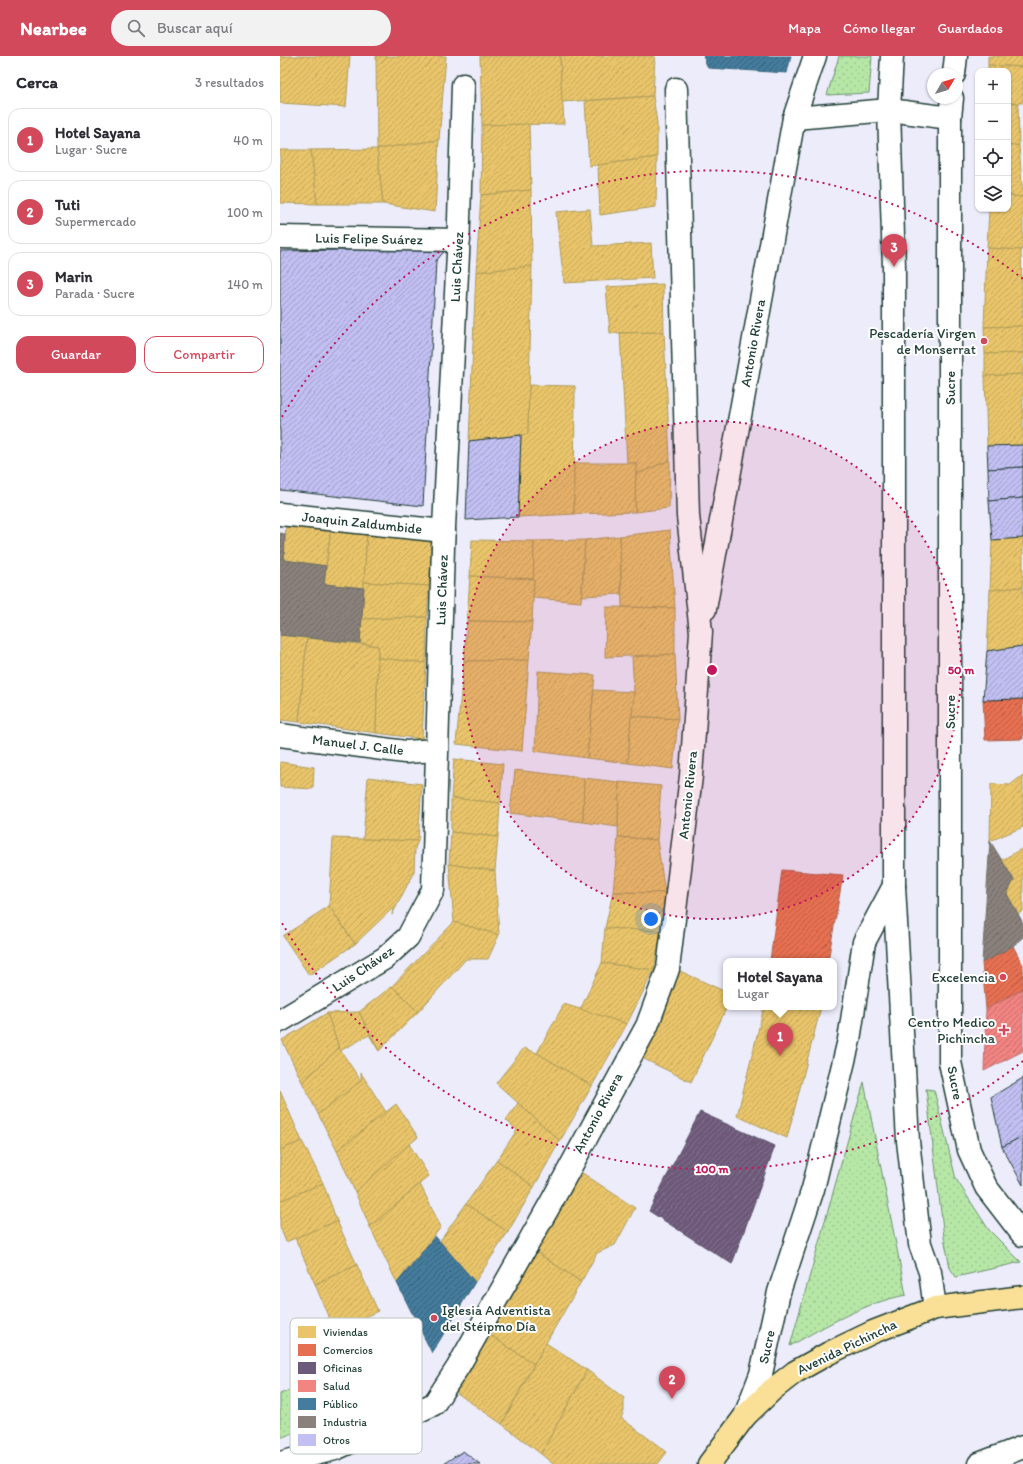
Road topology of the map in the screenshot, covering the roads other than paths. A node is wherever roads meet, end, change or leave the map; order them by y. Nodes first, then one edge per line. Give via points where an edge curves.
1 (815, 56) edge
2 (892, 56) edge
3 (956, 56) edge
4 (955, 68) edge
5 (463, 85) dead end
6 (676, 89) dead end
7 (951, 108) edge
8 (889, 110) junction
9 (794, 118) junction
10 (280, 237) edge
11 (459, 240) junction
12 (280, 514) edge
13 (444, 531) junction
14 (701, 632) junction
15 (280, 735) edge
16 (437, 750) junction
17 (894, 886) junction
18 (280, 1021) edge
19 (1023, 1235) edge
20 (1023, 1297) edge
21 (935, 1308) junction
22 (422, 1409) edge
23 (745, 1416) junction
24 (1023, 1447) edge
25 (1023, 1453) edge
26 (315, 1454) edge
27 (280, 1463) edge
28 (709, 1464) edge
29 (979, 1464) edge
30 (1006, 1464) edge

1 - 9 street, Antonio Rivera
2 - 8 street, Sucre
3 - 4 street
5 - 11 street, Luis Chávez
6 - 14 street, Antonio Rivera via 688,516
7 - 8 street
7 - 19 street, Sucre via 950,1062 969,1150 986,1187
8 - 9 street
8 - 17 street, Sucre via 894,267
9 - 14 street, Antonio Rivera
10 - 11 street, Luis Felipe Suárez
11 - 13 street, Luis Chávez
12 - 13 street, Joaquin Zaldumbide
13 - 16 street, Luis Chávez
14 - 22 street, Antonio Rivera via 691,776 668,970 647,1026 552,1201 458,1367 434,1404
15 - 16 street, Manuel J. Calle via 405,752
16 - 18 street, Luis Chávez via 433,890 408,937 385,958
17 - 21 street, Sucre via 908,1141 920,1244 930,1272
17 - 23 street, Sucre via 864,942 849,1040 813,1189 779,1292 761,1374
20 - 21 main road, Avenida Pichincha
21 - 23 main road, Avenida Pichincha via 872,1332 795,1372
23 - 28 main road, Avenida Pichincha
24 - 29 street
25 - 30 street
26 - 27 street, Antonio Rivera

